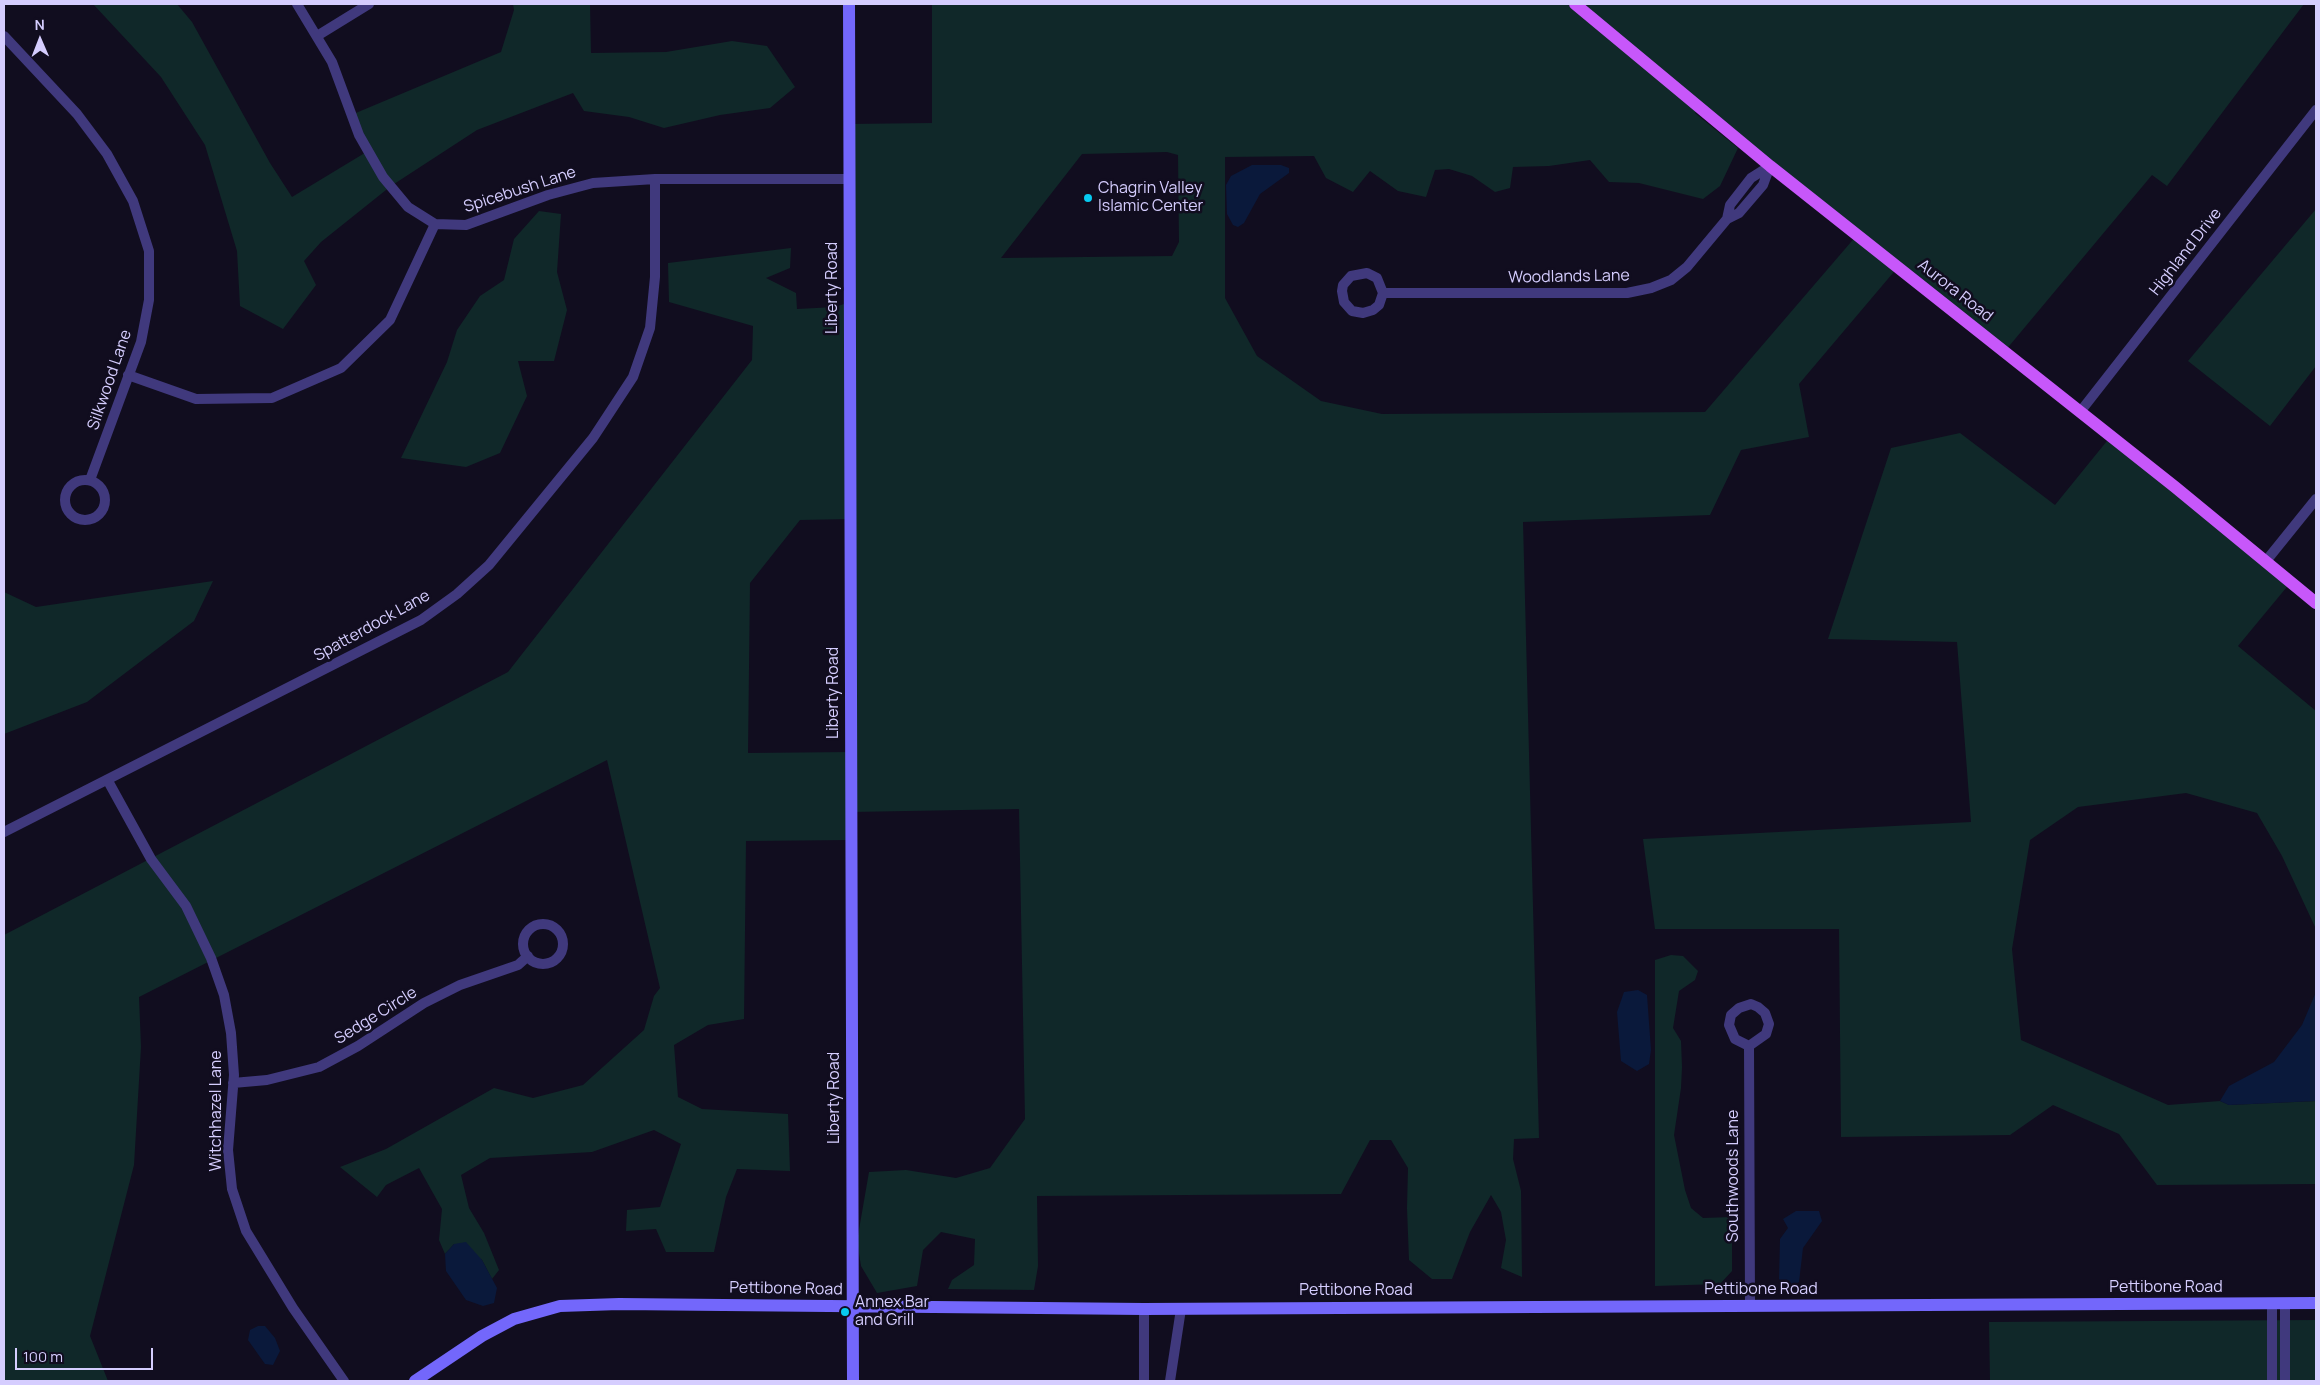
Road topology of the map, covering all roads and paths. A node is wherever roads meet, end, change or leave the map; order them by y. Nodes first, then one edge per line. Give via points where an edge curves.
1 (297, 4) edge
2 (369, 4) edge
3 (849, 4) edge
4 (1575, 4) edge
5 (4, 36) edge
6 (317, 36) junction
7 (2316, 110) edge
8 (1770, 166) junction
9 (654, 179) junction
10 (850, 179) junction
11 (434, 224) junction
12 (1383, 293) junction
13 (128, 375) junction
14 (2080, 412) junction
15 (90, 480) junction
16 (2316, 499) edge
17 (2266, 561) junction
18 (2316, 603) edge
19 (108, 781) junction
20 (4, 832) edge
21 (528, 956) junction
22 (1749, 1046) dead end
23 (233, 1083) junction
24 (2272, 1303) junction
25 (2285, 1303) junction
26 (2316, 1303) edge
27 (852, 1306) junction
28 (1750, 1306) junction
29 (1181, 1308) junction
30 (1144, 1309) junction
31 (344, 1381) edge
32 (415, 1381) edge
33 (853, 1381) edge
34 (1144, 1381) edge
35 (1170, 1381) edge
36 (2272, 1381) edge
37 (2285, 1381) edge

1 - 6 street
2 - 6 street
3 - 10 street, Liberty Road
4 - 8 main road, Aurora Road
5 - 13 street, Silkwood Lane via 77,114 107,154 133,201 149,251 149,300 141,342
6 - 11 street via 332,62 359,135 383,177 408,207
7 - 14 street, Highland Drive
8 - 12 street, Woodlands Lane via 1763,185 1739,214 1727,219 1687,267 1671,280 1627,293
8 - 14 main road, Aurora Road
9 - 10 street, Spicebush Lane
9 - 11 street, Spicebush Lane via 593,183 548,195 466,225
9 - 19 street, Spatterdock Lane via 655,277 650,328 633,376 593,438 489,565 421,620
10 - 27 street, Liberty Road
11 - 13 street via 390,320 341,368 272,398 196,399
12 - 12 street via 1379,305 1363,313 1352,311 1342,296 1343,285 1358,273 1376,277
13 - 15 street, Silkwood Lane
14 - 17 main road, Aurora Road
15 - 15 street via 100,485 106,500 102,512 86,520 76,518 67,509 66,492 74,483
16 - 17 street
17 - 18 main road, Aurora Road
19 - 20 street, Spatterdock Lane
19 - 23 street, Witchhazel Lane via 151,859 186,906 211,958 224,996 231,1033
21 - 21 street via 523,942 530,929 548,924 558,930 564,945 554,962 544,965
21 - 23 street, Sedge Circle via 518,965 460,985 424,1003 319,1067 267,1080
22 - 28 street, Southwoods Lane
23 - 31 street, Witchhazel Lane via 228,1150 232,1189 246,1231 293,1308
24 - 25 street, Pettibone Road
24 - 28 street, Pettibone Road
24 - 36 street
25 - 26 street, Pettibone Road
25 - 37 street
27 - 30 street, Pettibone Road
27 - 32 street, Pettibone Road via 560,1306 500,1326
27 - 33 street, Liberty Road
28 - 29 street, Pettibone Road
29 - 30 street, Pettibone Road
29 - 35 street
30 - 34 street

